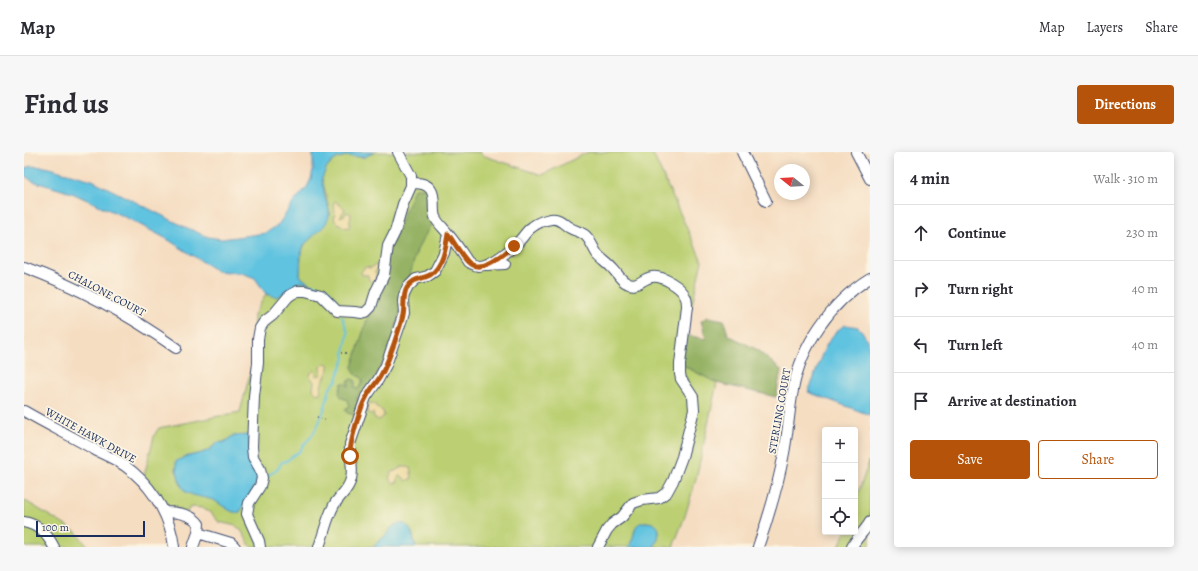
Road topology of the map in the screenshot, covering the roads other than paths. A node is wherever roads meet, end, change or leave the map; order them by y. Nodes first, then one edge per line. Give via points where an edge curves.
1 (398, 152) edge
2 (742, 152) edge
3 (856, 152) edge
4 (870, 180) edge
5 (412, 183) junction
6 (766, 201) dead end
7 (448, 234) junction
8 (505, 264) dead end
9 (483, 266) junction
10 (24, 267) edge
11 (870, 278) edge
12 (176, 348) dead end
13 (24, 411) edge
14 (164, 512) junction
15 (24, 522) edge
16 (870, 522) edge
17 (198, 532) junction
18 (54, 547) edge
19 (174, 547) edge
20 (193, 547) edge
21 (235, 547) edge
22 (260, 547) edge
23 (320, 547) edge
24 (598, 547) edge
25 (758, 547) edge
26 (852, 547) edge

1 - 5 street
2 - 6 street
3 - 4 street
5 - 7 street via 426,185 431,190 436,218
5 - 22 street via 388,246 384,275 369,310 362,313 337,311 321,295 298,291 288,296 260,328 252,447 253,457 262,478 260,486 249,502 247,514
7 - 9 street via 468,262
7 - 23 street via 444,253 435,271 412,282 404,296 404,313 391,351 382,375 366,397 350,444 352,470 349,485 328,518
8 - 9 street
9 - 24 street via 493,262 532,227 552,219 561,221 585,235 601,258 626,283 636,285 647,278 656,277 679,288 687,299 680,377 693,397 694,410 682,457 667,492 659,498 633,502 622,517 610,526
10 - 12 street, CHALONE COURT via 95,298
11 - 25 street, STERLING COURT via 853,290 824,321 800,362 777,487
13 - 14 street, WHITE HAWK DRIVE via 128,469 148,488
14 - 17 street via 175,512 196,520 199,524
14 - 19 street, WHITE HAWK DRIVE
15 - 18 street via 41,529
16 - 26 street
17 - 20 street
17 - 21 street via 231,543

